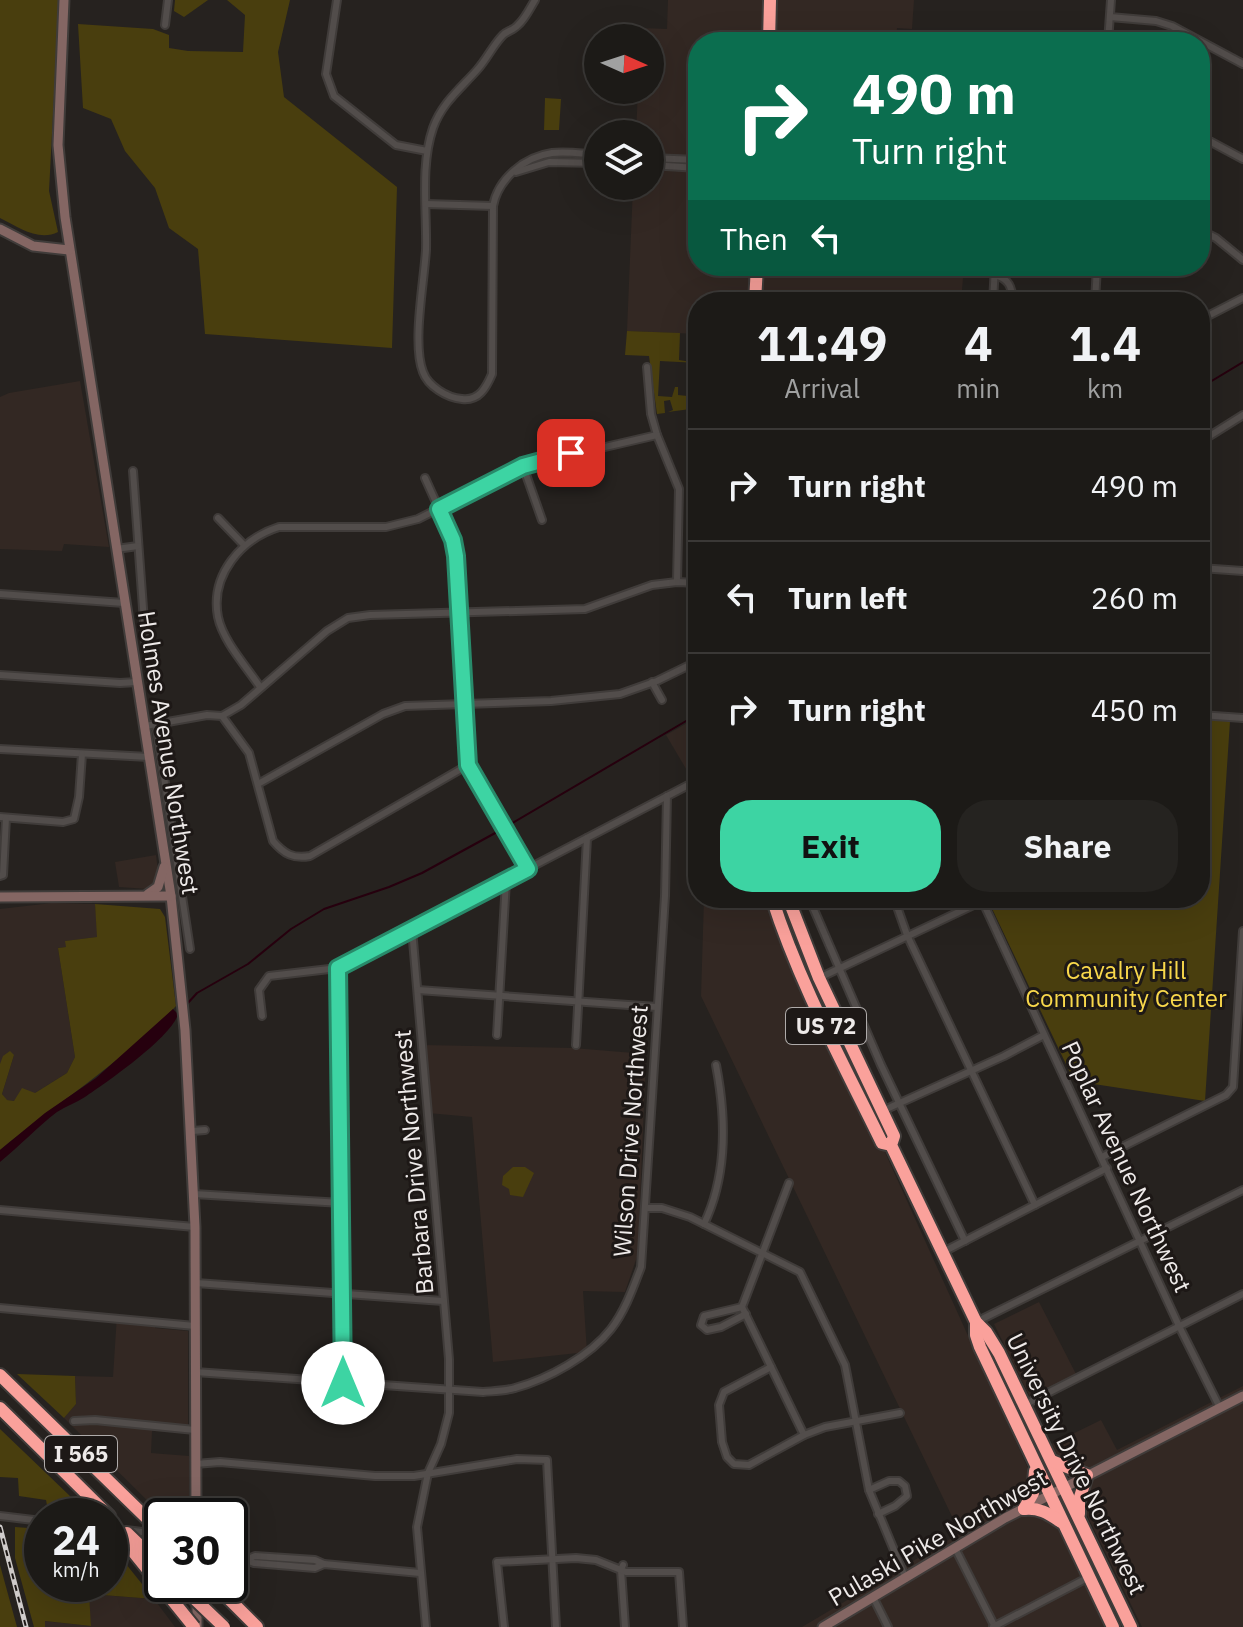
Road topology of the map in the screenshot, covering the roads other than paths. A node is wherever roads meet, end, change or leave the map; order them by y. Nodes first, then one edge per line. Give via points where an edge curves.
1 (64, 0) edge
2 (168, 0) edge
3 (337, 0) edge
4 (535, 0) edge
5 (770, 0) edge
6 (1111, 0) edge
7 (1110, 17) junction
8 (165, 25) dead end
9 (769, 32) edge
10 (1109, 32) edge
11 (1183, 32) edge
12 (1210, 46) edge
13 (1243, 64) edge
14 (1210, 141) edge
15 (427, 151) junction
16 (584, 154) edge
17 (664, 159) edge
18 (1243, 159) edge
19 (688, 160) edge
20 (584, 163) edge
21 (664, 166) edge
22 (688, 167) edge
23 (513, 173) junction
24 (426, 204) junction
25 (493, 206) junction
26 (65, 217) junction
27 (0, 229) edge
28 (1210, 235) edge
29 (50, 248) junction
30 (69, 250) junction
31 (1243, 260) edge
32 (72, 269) junction
33 (999, 276) edge
34 (1012, 292) edge
35 (1243, 298) edge
36 (1210, 315) edge
37 (647, 367) dead end
38 (1243, 415) edge
39 (657, 435) junction
40 (1210, 436) edge
41 (523, 466) junction
42 (133, 471) dead end
43 (425, 478) dead end
44 (439, 509) junction
45 (218, 518) dead end
46 (542, 520) dead end
47 (243, 544) junction
48 (138, 546) junction
49 (116, 549) junction
50 (1210, 569) edge
51 (1243, 571) edge
52 (677, 582) junction
53 (688, 583) edge
54 (0, 594) edge
55 (124, 603) junction
56 (458, 612) junction
57 (146, 649) dead end
58 (688, 665) edge
59 (0, 675) edge
60 (137, 682) junction
61 (652, 682) junction
62 (260, 687) junction
63 (662, 700) dead end
64 (463, 703) junction
65 (222, 716) junction
66 (1210, 716) edge
67 (1243, 718) edge
68 (150, 725) junction
69 (0, 749) edge
70 (82, 754) junction
71 (149, 757) junction
72 (468, 765) junction
73 (258, 784) junction
74 (688, 785) edge
75 (667, 796) junction
76 (3, 817) edge
77 (587, 838) junction
78 (165, 864) junction
79 (528, 869) junction
80 (2, 875) edge
81 (506, 881) junction
82 (143, 895) junction
83 (0, 897) edge
84 (172, 899) junction
85 (775, 908) edge
86 (792, 908) edge
87 (813, 908) edge
88 (898, 908) edge
89 (962, 908) edge
90 (985, 908) edge
91 (412, 929) junction
92 (1243, 931) edge
93 (907, 935) junction
94 (785, 936) junction
95 (190, 949) dead end
96 (1242, 949) edge
97 (338, 968) junction
98 (838, 968) junction
99 (819, 978) junction
100 (418, 990) junction
101 (499, 996) junction
102 (580, 1001) junction
103 (657, 1007) junction
104 (262, 1016) dead end
105 (1240, 1020) edge
106 (497, 1035) dead end
107 (1044, 1035) junction
108 (834, 1042) junction
109 (576, 1045) dead end
110 (716, 1065) dead end
111 (972, 1071) junction
112 (866, 1078) junction
113 (900, 1102) junction
114 (882, 1111) junction
115 (205, 1130) dead end
116 (192, 1131) junction
117 (891, 1145) junction
118 (1102, 1157) junction
119 (1107, 1168) junction
120 (789, 1183) dead end
121 (1243, 1190) edge
122 (194, 1194) junction
123 (342, 1203) junction
124 (1035, 1205) junction
125 (646, 1208) junction
126 (0, 1210) edge
127 (704, 1224) junction
128 (195, 1227) junction
129 (965, 1241) junction
130 (1141, 1241) junction
131 (943, 1252) junction
132 (761, 1253) junction
133 (196, 1283) junction
134 (343, 1293) junction
135 (1243, 1294) edge
136 (443, 1301) junction
137 (0, 1308) edge
138 (744, 1310) junction
139 (976, 1322) junction
140 (195, 1326) junction
141 (1179, 1326) junction
142 (771, 1367) junction
143 (195, 1372) junction
144 (0, 1375) edge
145 (343, 1383) junction
146 (449, 1392) junction
147 (1243, 1396) edge
148 (1024, 1405) junction
149 (0, 1408) edge
150 (1220, 1408) junction
151 (900, 1413) dead end
152 (74, 1421) dead end
153 (854, 1422) junction
154 (195, 1430) junction
155 (804, 1435) junction
156 (1052, 1461) junction
157 (195, 1464) junction
158 (1036, 1468) junction
159 (428, 1473) junction
160 (1087, 1475) junction
161 (1065, 1487) junction
162 (869, 1490) junction
163 (1049, 1495) junction
164 (90, 1498) edge
165 (196, 1498) edge
166 (1024, 1509) junction
167 (878, 1514) junction
168 (0, 1516) edge
169 (144, 1516) edge
170 (1079, 1517) junction
171 (24, 1519) edge
172 (1063, 1523) junction
173 (128, 1537) edge
174 (128, 1544) edge
175 (955, 1548) junction
176 (144, 1551) edge
177 (248, 1559) edge
178 (552, 1560) junction
179 (622, 1567) junction
180 (420, 1573) junction
181 (1089, 1577) junction
182 (906, 1579) junction
183 (874, 1599) junction
184 (198, 1602) edge
185 (201, 1602) edge
186 (232, 1602) edge
187 (234, 1602) edge
188 (195, 1627) edge
189 (224, 1627) edge
190 (257, 1627) edge
191 (266, 1627) edge
192 (426, 1627) edge
193 (504, 1627) edge
194 (556, 1627) edge
195 (625, 1627) edge
196 (683, 1627) edge
197 (823, 1627) edge
198 (888, 1627) edge
199 (995, 1627) edge
200 (1113, 1627) edge
201 (1131, 1627) edge

1 - 26 main road, Holmes Avenue Northwest via 58,145
2 - 8 street
3 - 15 street via 326,74 334,96 396,145
4 - 15 street via 518,26 503,34 442,107
5 - 9 highway
6 - 7 street
7 - 10 street
7 - 11 street via 1140,19
12 - 13 street
14 - 18 street
15 - 24 street
16 - 23 street via 540,156
17 - 19 street
20 - 23 street via 549,162
21 - 22 street
23 - 25 street via 496,191
24 - 25 street
24 - 25 street via 419,357 433,386 462,399 476,398 492,374
26 - 29 main road
26 - 30 main road, Holmes Avenue Northwest
27 - 29 main road
28 - 31 street
29 - 30 main road
29 - 32 main road
30 - 32 main road, Holmes Avenue Northwest
32 - 49 main road, Holmes Avenue Northwest
33 - 34 street
35 - 36 street
37 - 39 street
38 - 40 street
39 - 41 street
39 - 52 street via 679,489
41 - 44 street
41 - 46 street
42 - 48 street
43 - 44 street
44 - 47 street via 386,527 279,527
44 - 56 street via 453,540
45 - 47 street
47 - 62 street via 221,579 218,618
48 - 49 street
48 - 57 street
49 - 55 main road, Holmes Avenue Northwest
50 - 51 street
52 - 53 street
52 - 56 street via 652,585 585,609
54 - 55 street
55 - 60 main road, Holmes Avenue Northwest
56 - 62 street via 348,618
56 - 64 street
58 - 61 street
59 - 60 street
60 - 68 main road, Holmes Avenue Northwest
61 - 63 street
61 - 64 street via 587,699
62 - 65 street
64 - 72 street
64 - 73 street via 405,706 383,714
65 - 68 street
65 - 73 street via 249,753
66 - 67 street
68 - 71 main road, Holmes Avenue Northwest
68 - 95 street
69 - 70 street
70 - 71 street
70 - 76 street via 74,819
71 - 78 main road, Holmes Avenue Northwest
72 - 73 street via 310,856 296,858 273,841
72 - 79 street
74 - 75 street
75 - 77 street
75 - 103 street, Wilson Drive Northwest
76 - 80 street
77 - 79 street
77 - 102 street
78 - 82 main road via 158,887
78 - 84 main road, Holmes Avenue Northwest
79 - 81 street
81 - 91 street
81 - 101 street
82 - 83 main road
82 - 84 main road via 146,901
84 - 116 main road, Holmes Avenue Northwest
85 - 94 highway, University Drive Northwest / US 72
86 - 99 highway, University Drive Northwest / US 72
87 - 98 street
88 - 93 street
89 - 93 street
90 - 107 street, Poplar Avenue Northwest
91 - 97 street
91 - 100 street, Barbara Drive Northwest
92 - 96 street
93 - 98 street
93 - 111 street
94 - 99 highway via 793,939 812,977
94 - 108 highway, University Drive Northwest / US 72
96 - 105 street
97 - 104 street via 269,976 259,990
97 - 123 street
98 - 99 street
98 - 113 street
99 - 112 highway, University Drive Northwest / US 72
100 - 101 street
100 - 136 street, Barbara Drive Northwest
101 - 102 street
101 - 106 street
102 - 103 street
102 - 109 street
103 - 125 street, Wilson Drive Northwest
105 - 118 street via 1233,1087 1226,1095
107 - 111 street
107 - 118 street, Poplar Avenue Northwest
108 - 112 highway via 840,1041 859,1077
108 - 117 highway, University Drive Northwest / US 72 via 882,1143
110 - 127 street via 722,1100 720,1166 716,1199
111 - 113 street
111 - 124 street
112 - 114 highway, University Drive Northwest / US 72
113 - 114 street
113 - 129 street
114 - 117 highway, University Drive Northwest / US 72 via 894,1136
115 - 116 street
116 - 122 main road, Holmes Avenue Northwest
117 - 131 highway, University Drive Northwest / US 72
118 - 119 street, Poplar Avenue Northwest
119 - 124 street
119 - 130 street, Poplar Avenue Northwest
120 - 132 street
121 - 130 street
122 - 123 street
122 - 128 main road, Holmes Avenue Northwest
123 - 134 street
124 - 129 street
125 - 127 street via 662,1208
125 - 146 street, Wilson Drive Northwest via 641,1267 631,1293 610,1329 587,1352 515,1388
126 - 128 street
127 - 132 street
128 - 133 main road, Holmes Avenue Northwest
129 - 131 street
130 - 139 street
130 - 141 street, Poplar Avenue Northwest
131 - 139 highway, University Drive Northwest / US 72
132 - 138 street
132 - 153 street via 800,1272 845,1365
133 - 134 street
133 - 140 main road, Holmes Avenue Northwest
134 - 136 street
134 - 145 street
135 - 141 street
136 - 146 street, Barbara Drive Northwest
137 - 140 street
138 - 138 street via 721,1327 707,1330 701,1325 704,1316
138 - 142 street
139 - 148 highway, University Drive Northwest / US 72 via 999,1353
139 - 158 highway, University Drive Northwest / US 72 via 980,1347
140 - 143 main road, Holmes Avenue Northwest
141 - 148 street
141 - 150 street, Poplar Avenue Northwest
142 - 155 street
142 - 155 street via 724,1392 719,1405 727,1457 734,1464 749,1465
143 - 145 street, Wilson Drive Northwest
143 - 154 main road, Holmes Avenue Northwest
144 - 169 highway, I 565
145 - 146 street, Wilson Drive Northwest
146 - 159 street, Barbara Drive Northwest via 446,1423
147 - 150 main road, Pulaski Pike Northwest
148 - 156 highway, University Drive Northwest / US 72
149 - 164 highway, I 565
150 - 160 main road, Pulaski Pike Northwest
151 - 153 street
152 - 154 street
153 - 155 street
153 - 162 street
154 - 157 main road, Holmes Avenue Northwest
156 - 160 highway
156 - 161 highway, University Drive Northwest / US 72
157 - 159 street via 375,1476
157 - 165 main road, Holmes Avenue Northwest
158 - 163 highway, University Drive Northwest / US 72
158 - 166 highway via 1033,1493
159 - 178 street via 517,1459 547,1460
159 - 180 street, Barbara Drive Northwest via 417,1527
160 - 161 main road, Pulaski Pike Northwest
160 - 170 highway
161 - 163 main road, Pulaski Pike Northwest
161 - 170 highway, University Drive Northwest / US 72
162 - 167 street
162 - 167 street via 889,1481 905,1486 907,1496
163 - 166 main road, Pulaski Pike Northwest
163 - 172 highway, University Drive Northwest / US 72
166 - 172 highway via 1044,1511
166 - 175 main road, Pulaski Pike Northwest
167 - 182 street
168 - 171 street
170 - 201 highway, University Drive Northwest / US 72
172 - 181 highway, University Drive Northwest / US 72
173 - 176 highway, bridge
174 - 188 highway, bridge
175 - 182 main road, Pulaski Pike Northwest
175 - 199 street
177 - 180 street via 315,1560
178 - 179 street via 596,1560
178 - 193 street via 497,1562
178 - 194 street
179 - 195 street
179 - 196 street via 679,1572
180 - 192 street, Barbara Drive Northwest
181 - 199 street
181 - 200 highway, University Drive Northwest / US 72
182 - 183 main road, Pulaski Pike Northwest
183 - 197 main road, Pulaski Pike Northwest
183 - 198 street
184 - 189 highway, bridge
185 - 188 main road
186 - 190 highway
187 - 191 highway

